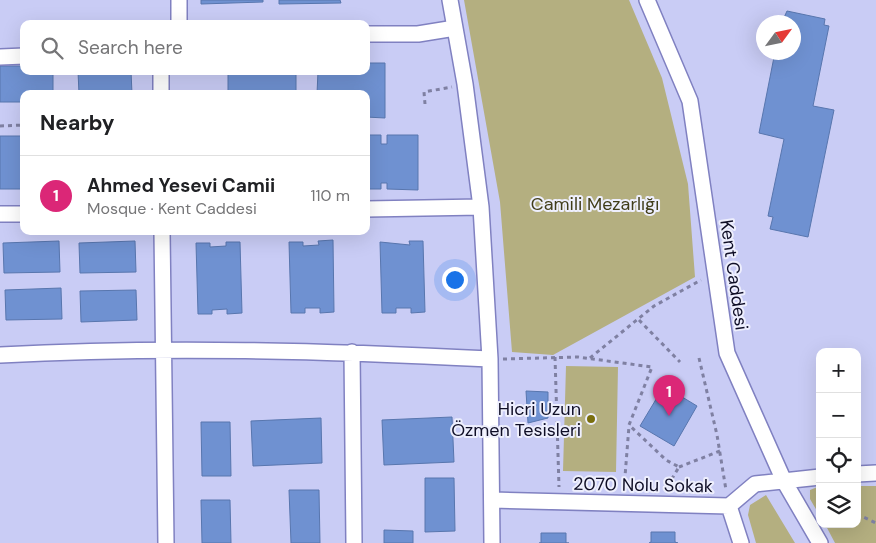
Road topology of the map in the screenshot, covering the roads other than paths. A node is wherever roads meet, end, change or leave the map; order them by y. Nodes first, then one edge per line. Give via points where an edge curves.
1 (179, 0) edge
2 (450, 0) edge
3 (647, 0) edge
4 (179, 20) edge
5 (455, 28) junction
6 (370, 34) edge
7 (20, 56) edge
8 (0, 57) edge
9 (161, 75) edge
10 (161, 90) edge
11 (481, 207) junction
12 (370, 210) edge
13 (0, 214) edge
14 (20, 214) edge
15 (162, 235) edge
16 (164, 349) junction
17 (352, 352) junction
18 (0, 355) edge
19 (490, 359) junction
20 (876, 473) edge
21 (861, 474) edge
22 (816, 477) edge
23 (784, 481) junction
24 (493, 500) junction
25 (729, 506) junction
26 (166, 543) edge
27 (354, 543) edge
28 (492, 543) edge
29 (741, 543) edge
30 (820, 543) edge

1 - 4 street
2 - 5 street
3 - 23 street, Kent Caddesi via 690,101 727,353
5 - 6 street via 418,34
5 - 11 street
7 - 8 street
9 - 10 street
11 - 12 street
11 - 19 street
13 - 14 street
15 - 16 street
16 - 17 street
16 - 18 street
16 - 26 street
17 - 19 street
17 - 27 street
19 - 24 street
20 - 21 street
22 - 23 street, 2070 Nolu Sokak
23 - 25 street, 2070 Nolu Sokak via 755,484
23 - 30 street, Kent Caddesi
24 - 25 street, 2070 Nolu Sokak
24 - 28 street
25 - 29 street

